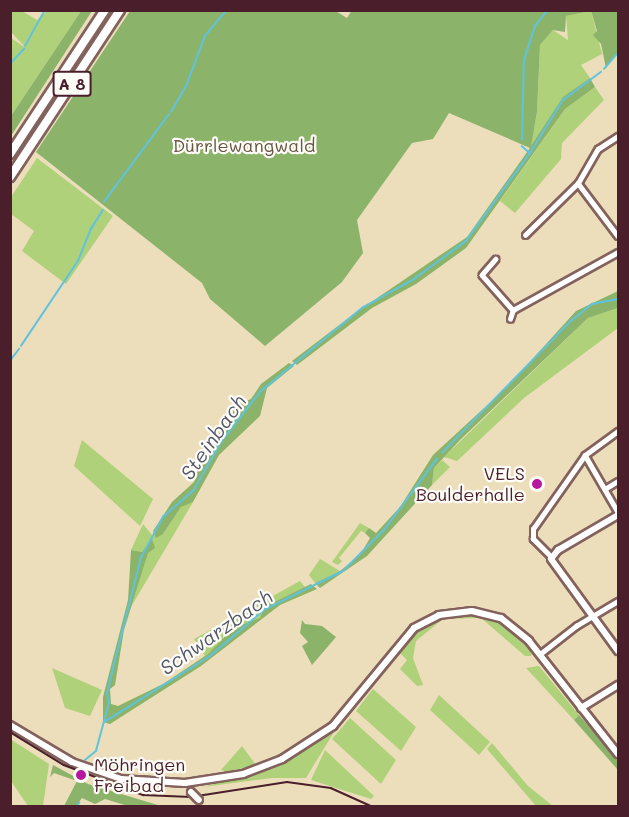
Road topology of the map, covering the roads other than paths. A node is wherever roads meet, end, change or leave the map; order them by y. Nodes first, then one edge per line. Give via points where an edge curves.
1 (105, 10) edge
2 (120, 10) edge
3 (618, 136) edge
4 (10, 154) edge
5 (10, 177) edge
6 (578, 183) junction
7 (525, 235) dead end
8 (618, 236) edge
9 (618, 252) edge
10 (496, 260) dead end
11 (513, 310) junction
12 (510, 319) dead end
13 (618, 431) edge
14 (585, 456) junction
15 (618, 482) edge
16 (605, 489) junction
17 (618, 514) edge
18 (552, 558) junction
19 (618, 601) edge
20 (592, 616) junction
21 (618, 651) edge
22 (540, 654) junction
23 (618, 685) edge
24 (581, 708) junction
25 (10, 725) edge
26 (618, 754) edge
27 (215, 780) junction
28 (196, 783) junction
29 (176, 784) junction
30 (194, 791) junction
31 (199, 803) edge

1 - 4 highway, A 8
2 - 5 highway, A 8
3 - 6 street via 590,159
6 - 7 street
6 - 8 street
9 - 11 street
10 - 11 street via 482,275
11 - 12 street
13 - 14 street
14 - 16 street
14 - 18 street via 532,533
15 - 16 street
16 - 17 street
17 - 18 main road via 558,550
18 - 20 main road
19 - 20 street
20 - 21 main road
20 - 22 street
22 - 24 main road
22 - 27 main road via 507,622 472,611 429,619 391,651 350,708 309,744 265,767
23 - 24 main road
24 - 26 main road
25 - 29 main road via 58,755 96,772 138,782
27 - 28 main road
27 - 29 main road
28 - 29 main road
28 - 30 main road
29 - 30 main road
30 - 31 main road, bridge

